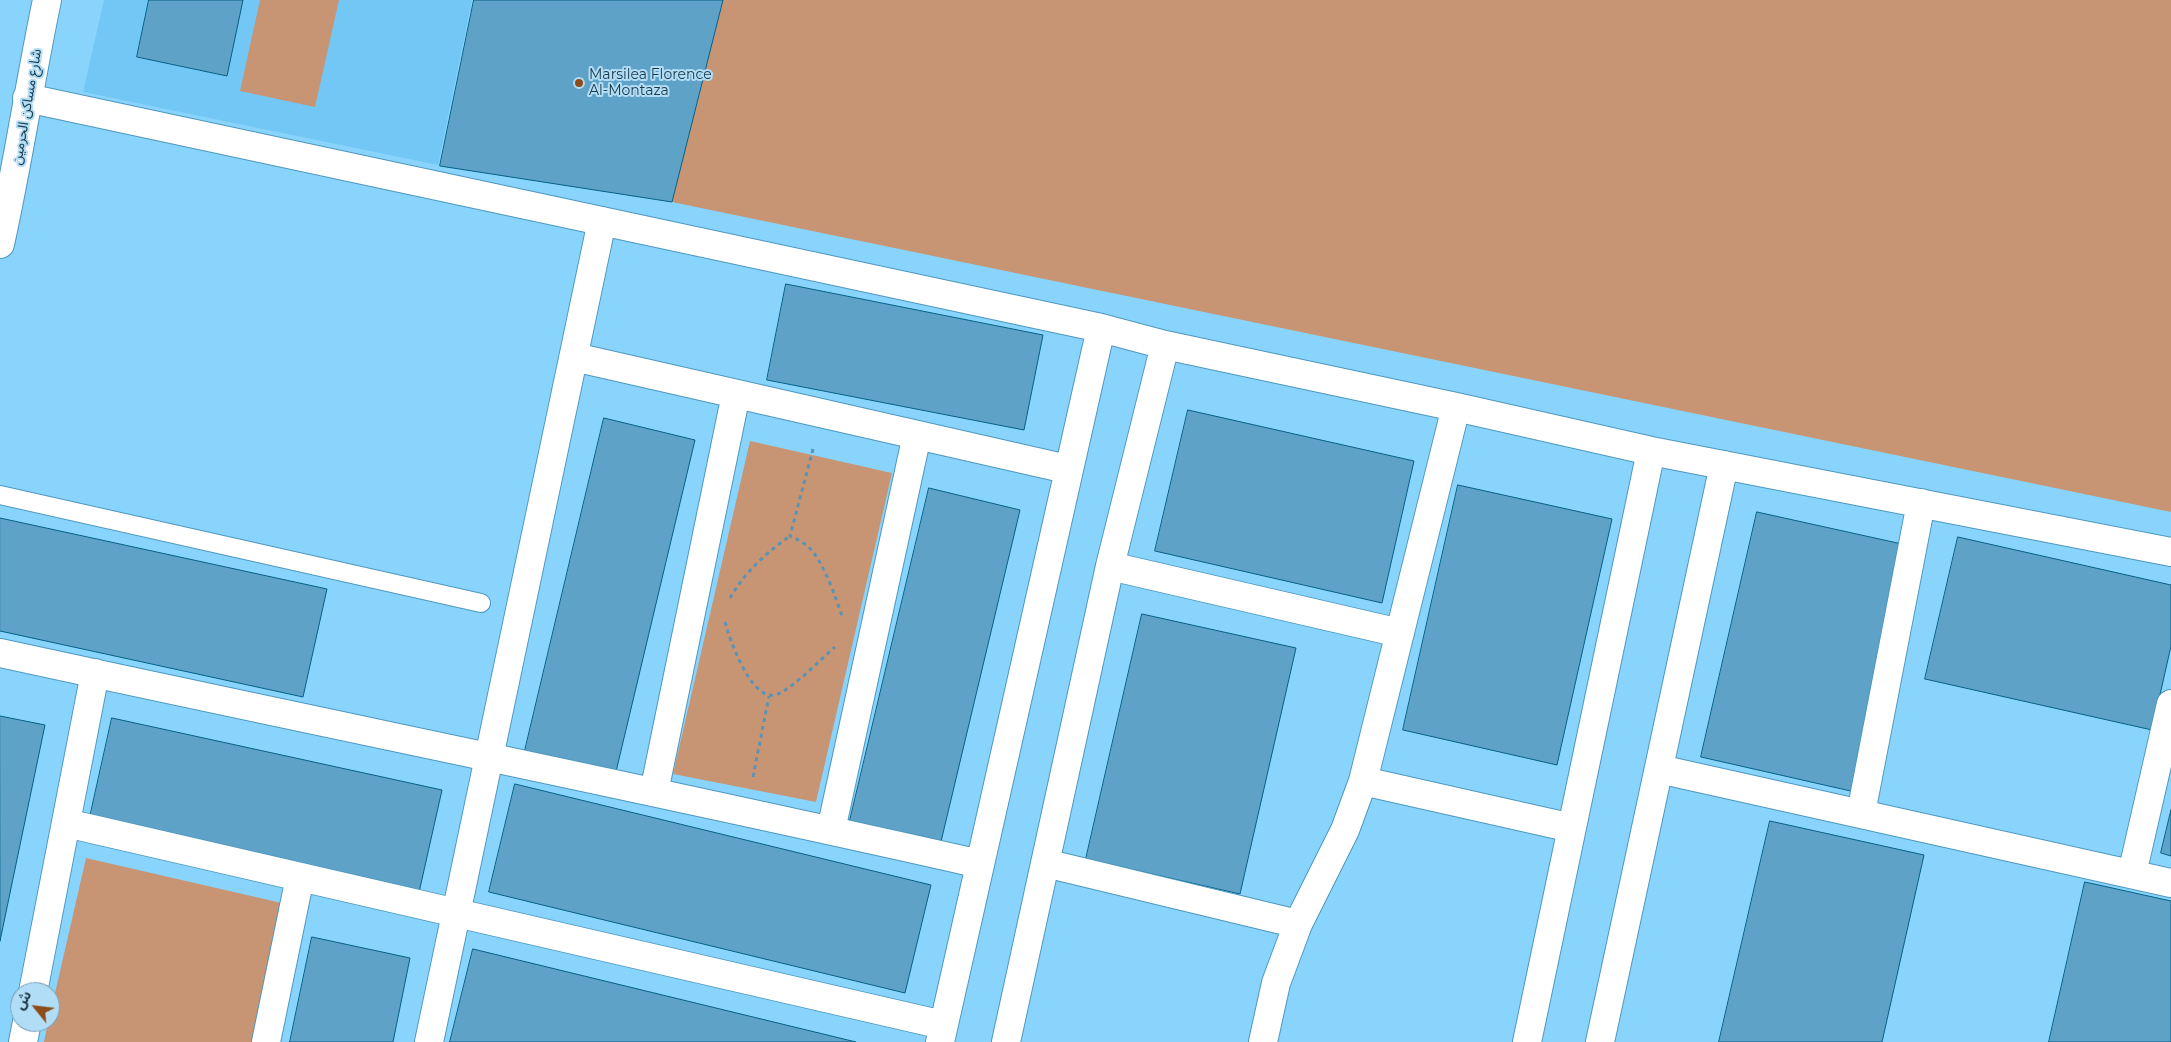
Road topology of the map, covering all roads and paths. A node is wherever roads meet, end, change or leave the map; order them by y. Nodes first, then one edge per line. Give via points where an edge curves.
1 (47, 0) edge
2 (27, 98) junction
3 (10, 150) edge
4 (602, 221) junction
5 (1, 236) edge
6 (1100, 328) junction
7 (1165, 345) junction
8 (574, 357) junction
9 (736, 394) junction
10 (1456, 407) junction
11 (917, 435) junction
12 (813, 449) dead end
13 (1651, 451) junction
14 (1724, 465) junction
15 (1067, 470) junction
16 (0, 495) edge
17 (1921, 503) junction
18 (790, 536) junction
19 (2171, 552) edge
20 (1110, 566) junction
21 (481, 603) dead end
22 (726, 604) dead end
23 (724, 618) dead end
24 (843, 620) dead end
25 (1400, 633) junction
26 (838, 642) dead end
27 (0, 652) edge
28 (95, 674) junction
29 (769, 696) junction
30 (2171, 704) edge
31 (489, 758) junction
32 (1658, 768) junction
33 (753, 776) dead end
34 (1363, 780) junction
35 (654, 792) junction
36 (1861, 813) junction
37 (66, 823) junction
38 (1572, 828) junction
39 (831, 830) junction
40 (1045, 863) junction
41 (980, 864) junction
42 (2132, 874) junction
43 (300, 877) junction
44 (2171, 883) edge
45 (456, 913) junction
46 (1298, 924) junction
47 (35, 982) edge
48 (942, 1034) edge
49 (266, 1042) edge
50 (429, 1042) edge
51 (1006, 1042) edge
52 (1264, 1042) edge
53 (1527, 1042) edge
54 (1600, 1042) edge

1 - 2 street, شارع مساكن الحرمين
2 - 3 street, شارع مساكن الحرمين
2 - 4 street
3 - 5 street, شارع مساكن الحرمين
4 - 6 street
4 - 8 street
6 - 7 street
6 - 15 street
7 - 10 street
7 - 20 street
8 - 9 street
8 - 31 street
9 - 11 street
9 - 35 street
10 - 13 street
10 - 25 street
11 - 15 street
11 - 39 street
12 - 18 path
13 - 14 street
13 - 38 street
14 - 17 street
14 - 32 street
15 - 41 street
16 - 21 lane
17 - 19 street
17 - 36 street
18 - 22 path via 739,582
18 - 24 path via 803,542 819,561
20 - 25 street
20 - 40 street
23 - 29 path via 746,673 760,691
25 - 34 street
26 - 29 path via 787,688
27 - 28 street
28 - 31 street
28 - 37 street
29 - 33 path
30 - 42 street
31 - 35 street
31 - 45 street
32 - 36 street
32 - 54 street
34 - 38 street
34 - 46 street via 1345,830
35 - 39 street
36 - 42 street
37 - 43 street
37 - 47 street
38 - 53 street
39 - 41 street
40 - 46 street
40 - 51 street
41 - 48 street
42 - 44 street
43 - 45 street
43 - 49 street
45 - 48 street
45 - 50 street
46 - 52 street via 1276,983

